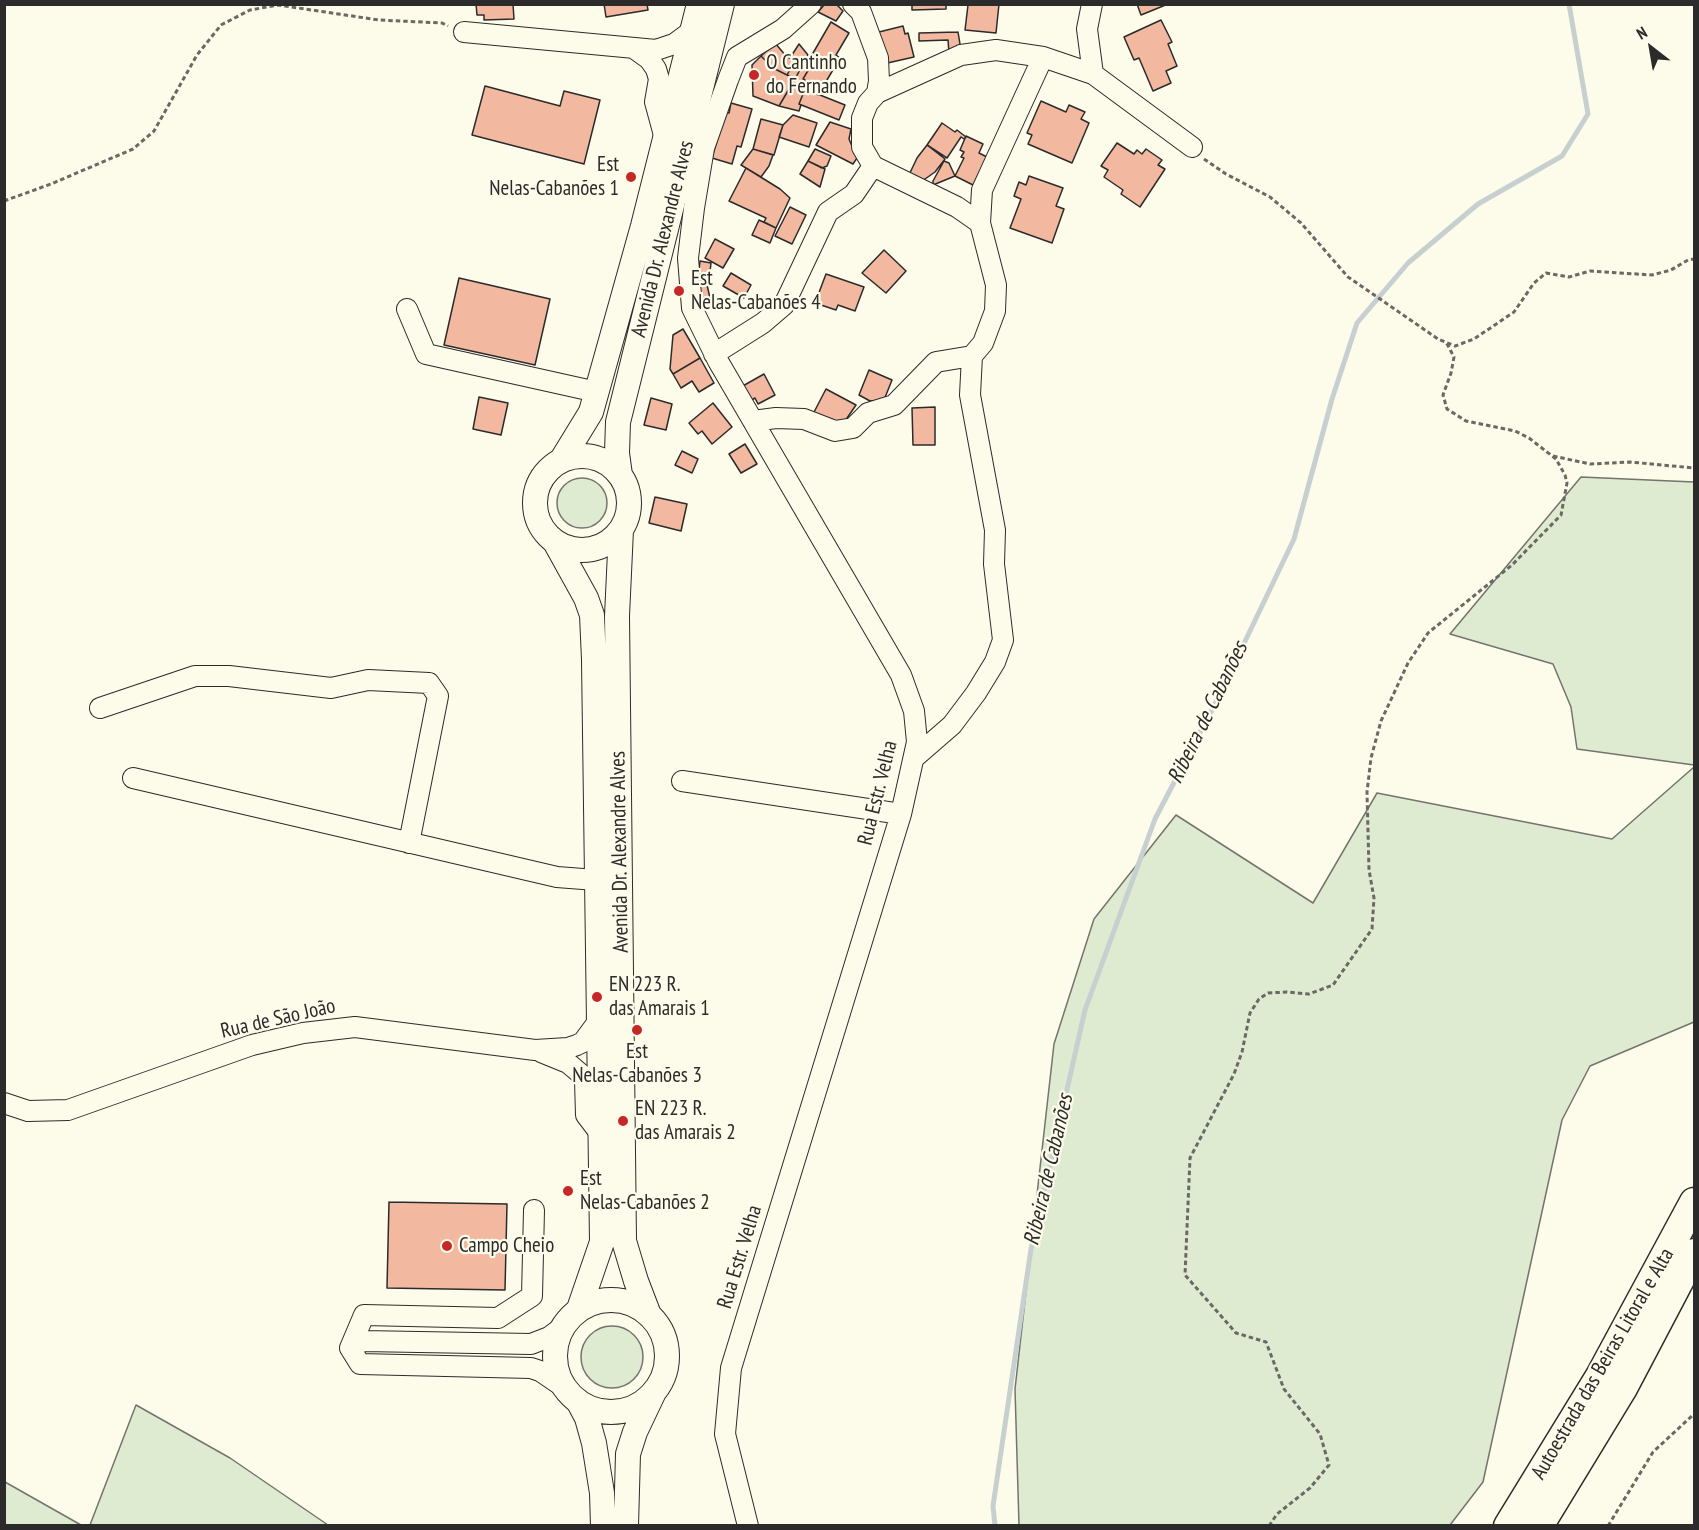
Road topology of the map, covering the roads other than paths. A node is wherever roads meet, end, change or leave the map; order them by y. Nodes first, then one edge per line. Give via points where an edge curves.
1 (699, 4) edge
2 (811, 4) edge
3 (853, 4) edge
4 (1092, 4) edge
5 (720, 14) edge
6 (693, 30) junction
7 (464, 32) road end
8 (636, 49) junction
9 (737, 57) junction
10 (1043, 57) junction
11 (705, 74) junction
12 (1093, 74) junction
13 (877, 93) junction
14 (665, 139) junction
15 (1192, 147) road end
16 (873, 166) junction
17 (980, 223) junction
18 (407, 309) dead end
19 (714, 354) junction
20 (972, 356) junction
21 (597, 392) junction
22 (753, 421) junction
23 (561, 462) junction
24 (620, 475) junction
25 (621, 530) junction
26 (555, 542) junction
27 (99, 708) dead end
28 (914, 758) junction
29 (133, 778) dead end
30 (682, 781) dead end
31 (901, 814) junction
32 (409, 843) junction
33 (596, 880) junction
34 (597, 1023) junction
35 (535, 1050) junction
36 (4, 1103) edge
37 (599, 1132) junction
38 (1695, 1202) edge
39 (534, 1210) dead end
40 (1695, 1253) edge
41 (649, 1315) junction
42 (436, 1317) junction
43 (572, 1318) junction
44 (436, 1342) junction
45 (350, 1348) junction
46 (435, 1366) junction
47 (654, 1391) junction
48 (572, 1395) junction
49 (603, 1526) edge
50 (626, 1526) edge
51 (748, 1526) edge
52 (1508, 1526) edge
53 (1539, 1526) edge

1 - 6 main road, Avenida Dr. Alexandre Alves
2 - 9 street via 783,29
3 - 13 street via 861,12 878,58
4 - 12 street via 1087,29
5 - 9 street via 727,46
5 - 11 main road, Avenida Dr. Alexandre Alves
6 - 8 street via 674,44 656,50
6 - 14 main road, Avenida Dr. Alexandre Alves
7 - 8 street
8 - 14 street via 656,69 659,80 655,102
9 - 11 street via 722,60
9 - 19 street, Rua Estr. Velha via 704,148 688,258 692,308
10 - 12 street
10 - 13 street via 996,50 961,55
10 - 17 street via 982,190
11 - 24 main road, Avenida Dr. Alexandre Alves via 618,422
12 - 15 street
13 - 16 street via 862,118 862,147
14 - 21 main road, Avenida Dr. Alexandre Alves
16 - 17 street via 957,207
16 - 19 street via 854,194 828,212 783,305 763,323
17 - 20 street via 996,285 995,311 983,343
18 - 21 street via 426,354
19 - 22 street, Rua Estr. Velha
20 - 22 street via 936,362 894,405 868,413 853,428 835,431 804,419 776,417
20 - 28 street via 970,395 994,530 1003,640 995,662 952,725
21 - 23 main road, Avenida Dr. Alexandre Alves via 591,412
22 - 28 street, Rua Estr. Velha via 901,675 914,711
23 - 24 main road via 586,456 605,462
23 - 26 main road via 539,484 535,500 540,523
24 - 25 main road via 630,502
25 - 26 main road via 598,548 568,548
25 - 41 main road, Avenida Dr. Alexandre Alves via 617,616 624,1241
26 - 33 main road, Avenida Dr. Alexandre Alves via 592,615
27 - 32 street via 195,676 331,688 368,680 429,683 438,696
28 - 31 street, Rua Estr. Velha
29 - 32 street
30 - 31 street
31 - 51 street, Rua Estr. Velha via 731,1368 725,1434
32 - 33 street via 557,878
33 - 34 main road, Avenida Dr. Alexandre Alves
34 - 35 street via 577,1045
34 - 37 main road, Avenida Dr. Alexandre Alves
35 - 36 street, Rua de São João via 355,1026 252,1045 69,1110 28,1111
35 - 37 street via 568,1064 582,1075 586,1115
37 - 43 main road, Avenida Dr. Alexandre Alves via 602,1242
38 - 52 highway, Autoestrada das Beiras Litoral e Alta via 1600,1376
39 - 42 street via 532,1296 498,1318
40 - 53 highway, Autoestrada das Beiras Litoral e Alta via 1623,1388
41 - 43 main road via 633,1304 615,1300 596,1302
41 - 47 main road via 665,1343 667,1360
42 - 44 street
42 - 45 street via 364,1315
43 - 44 street via 549,1337 531,1344
43 - 48 main road via 557,1341 555,1357 558,1374
44 - 45 street via 363,1341
44 - 46 street
45 - 46 street via 360,1364
46 - 48 street via 531,1368
47 - 48 main road via 642,1402 609,1412 593,1409
47 - 50 main road via 628,1454
48 - 49 main road via 586,1418 594,1443

